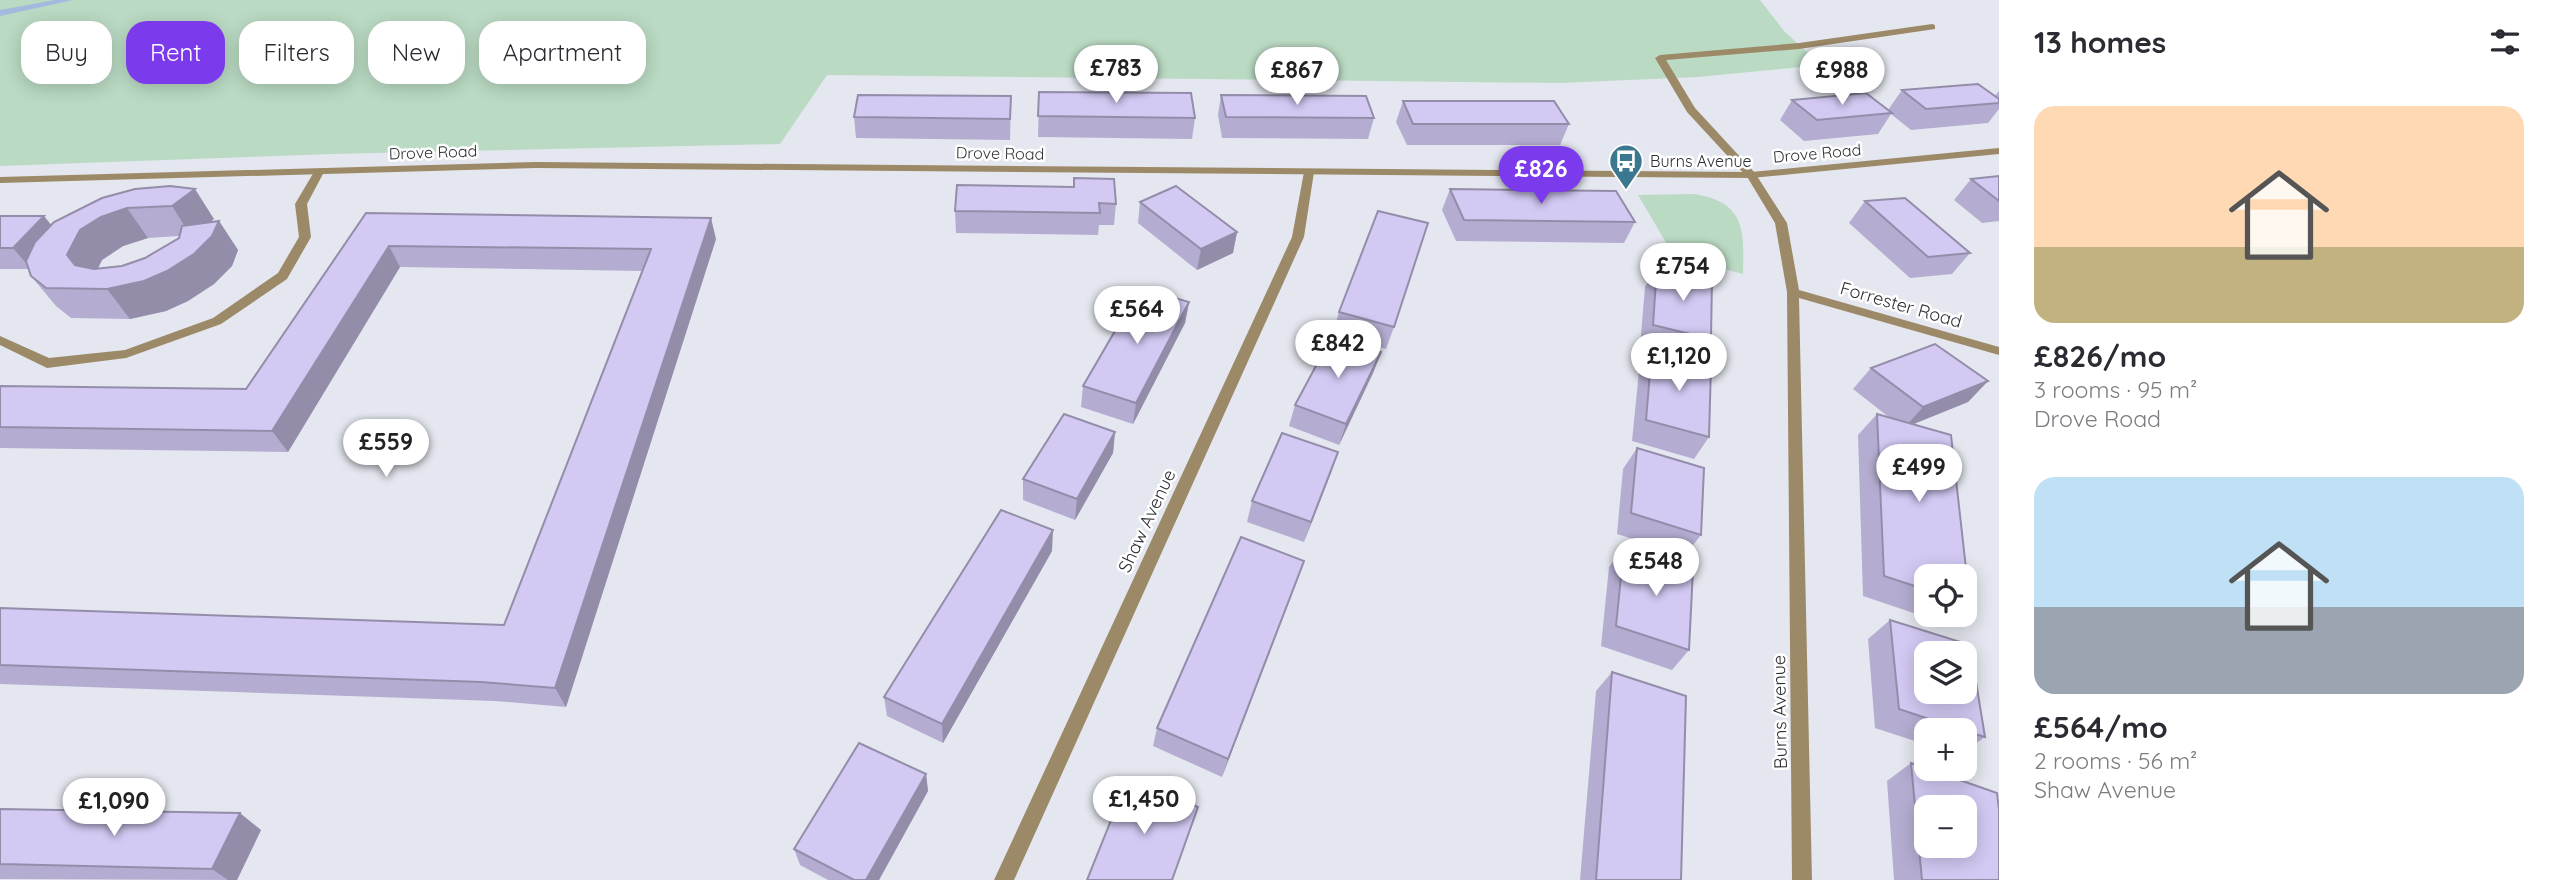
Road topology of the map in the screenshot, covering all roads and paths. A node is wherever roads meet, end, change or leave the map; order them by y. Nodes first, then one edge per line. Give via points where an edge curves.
1 (1932, 27) dead end
2 (1999, 151) edge
3 (319, 172) junction
4 (1309, 172) junction
5 (1751, 174) junction
6 (0, 180) edge
7 (1793, 292) junction
8 (0, 340) edge
9 (1999, 351) edge
10 (1004, 880) edge
11 (1802, 880) edge

1 - 5 street, Burns Avenue via 1799,46 1660,58 1691,110
2 - 5 street, Drove Road
3 - 4 street, Drove Road via 550,165
3 - 6 street, Drove Road
3 - 8 street via 301,204 305,237 283,276 217,321 126,354 47,363
4 - 5 street, Drove Road
4 - 10 street, Shaw Avenue via 1298,237
5 - 7 street, Burns Avenue via 1781,223
7 - 9 street, Forrester Road
7 - 11 street, Burns Avenue

